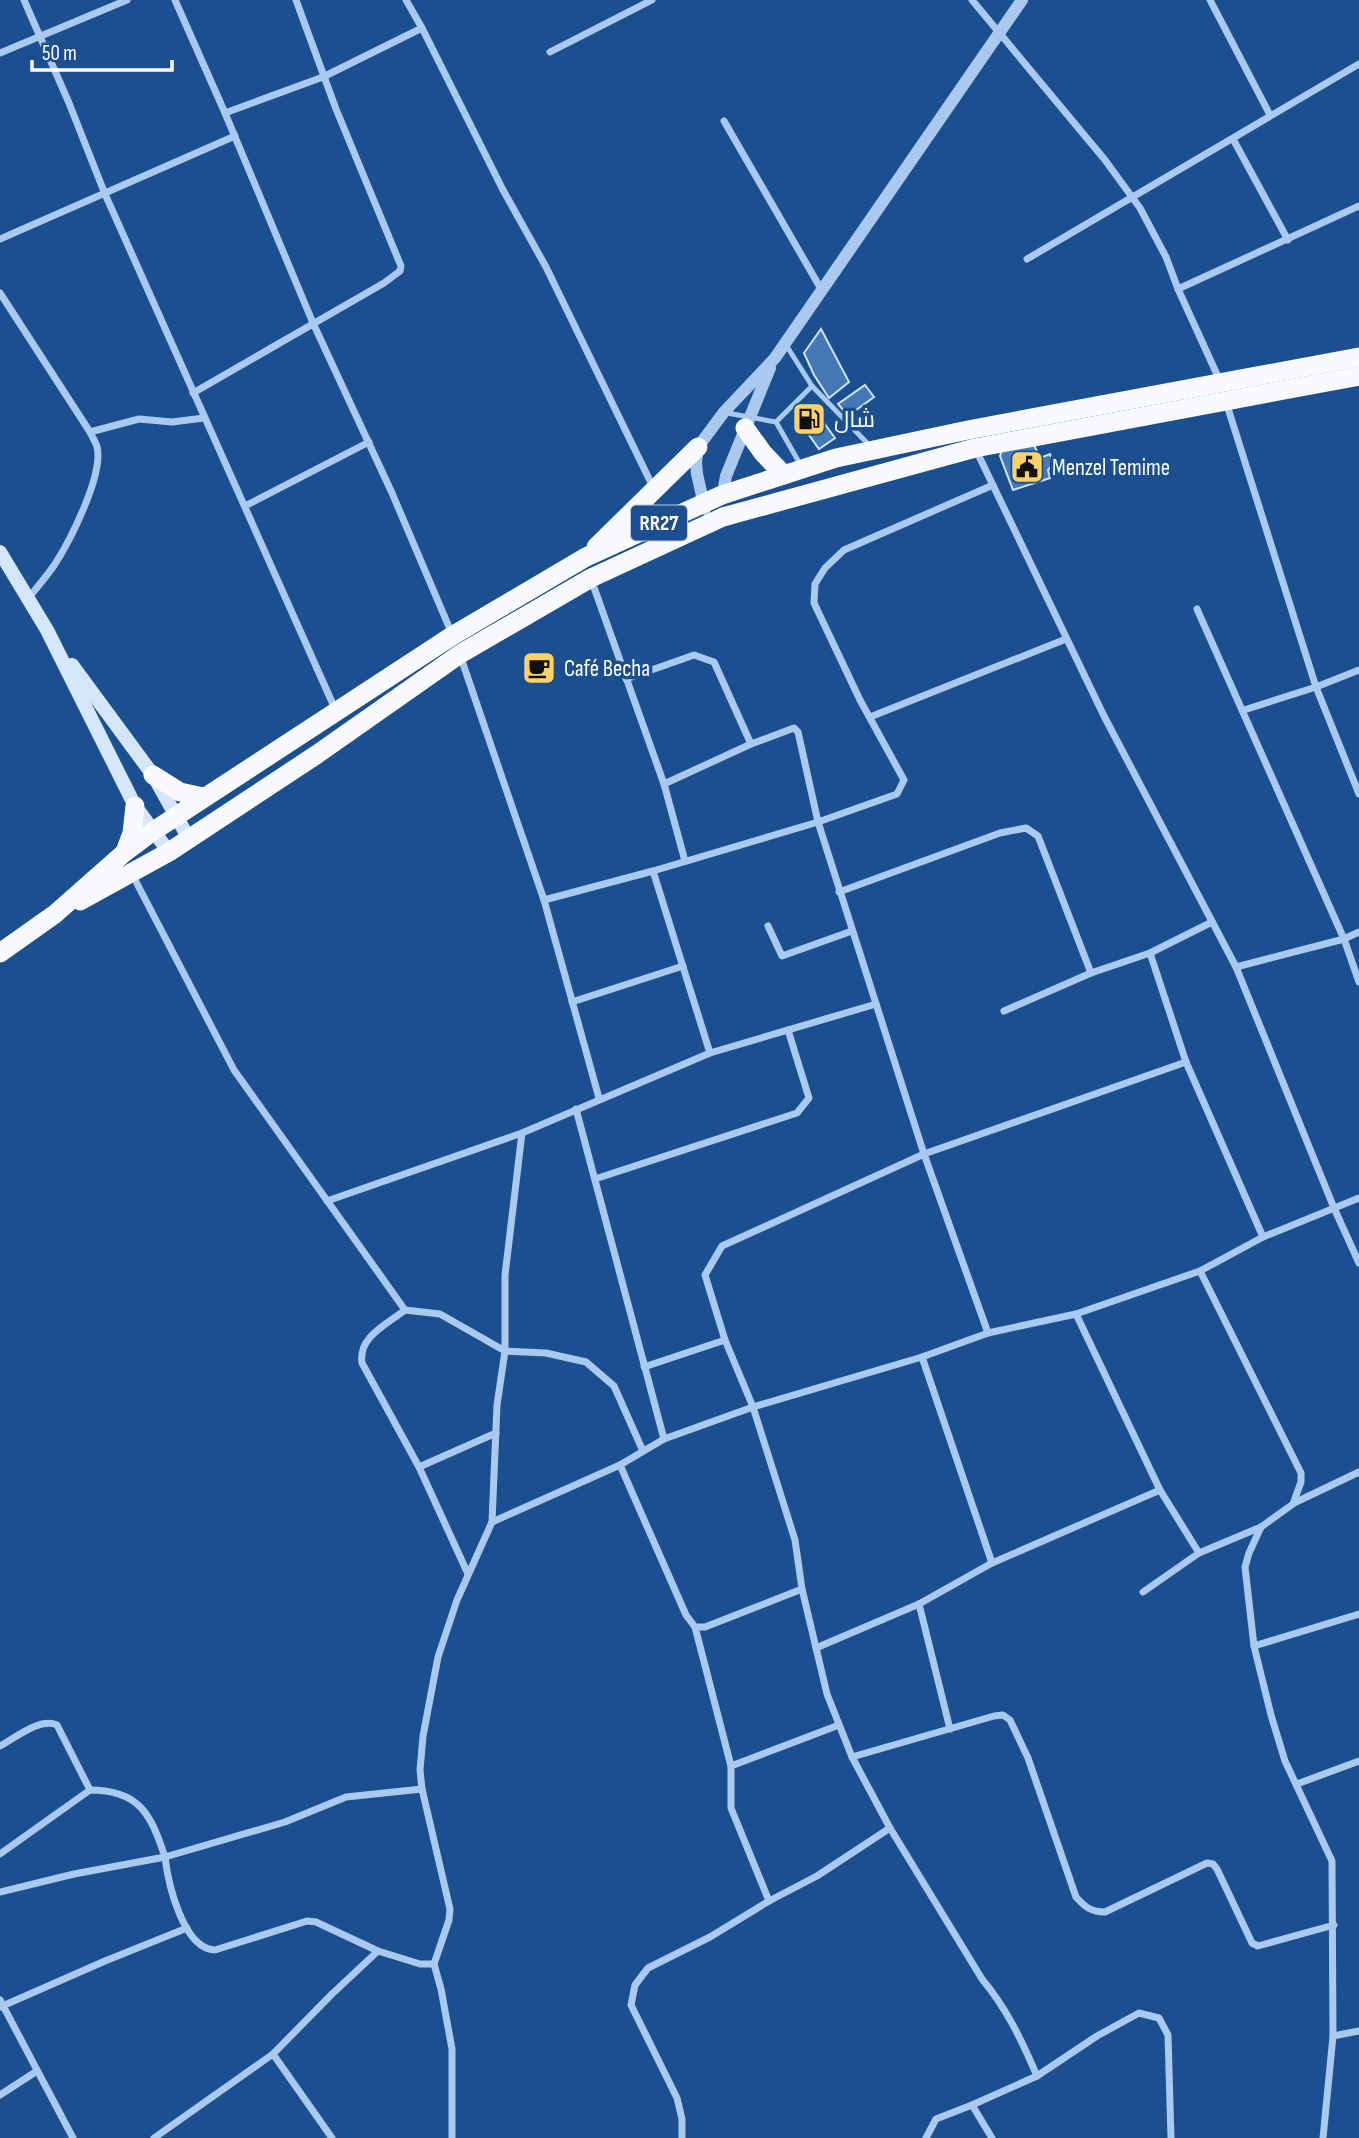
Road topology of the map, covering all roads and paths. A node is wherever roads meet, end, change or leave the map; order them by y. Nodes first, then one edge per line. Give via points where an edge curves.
1 (24, 0) edge
2 (127, 0) edge
3 (175, 0) edge
4 (296, 0) edge
5 (406, 0) edge
6 (652, 0) edge
7 (972, 0) edge
8 (1022, 0) edge
9 (1210, 0) edge
10 (422, 28) junction
11 (999, 34) junction
12 (40, 38) junction
13 (550, 52) dead end
14 (0, 53) edge
15 (1359, 64) edge
16 (323, 77) junction
17 (225, 113) junction
18 (1270, 115) junction
19 (724, 121) dead end
20 (235, 136) junction
21 (1234, 139) junction
22 (104, 194) junction
23 (1132, 198) junction
24 (1359, 206) edge
25 (0, 239) edge
26 (1288, 240) junction
27 (1027, 259) dead end
28 (821, 289) junction
29 (1178, 289) junction
30 (0, 293) edge
31 (313, 323) junction
32 (785, 344) junction
33 (1359, 357) edge
34 (775, 358) junction
35 (1359, 376) edge
36 (812, 386) junction
37 (1223, 391) junction
38 (193, 393) junction
39 (724, 412) junction
40 (204, 418) junction
41 (747, 422) junction
42 (776, 422) junction
43 (90, 432) junction
44 (971, 439) junction
45 (369, 442) junction
46 (698, 447) junction
47 (875, 451) junction
48 (893, 470) junction
49 (794, 472) junction
50 (993, 485) junction
51 (653, 489) junction
52 (722, 495) junction
53 (703, 502) junction
54 (245, 506) junction
55 (717, 520) junction
56 (0, 552) edge
57 (586, 557) junction
58 (591, 578) junction
59 (28, 599) junction
60 (1198, 609) dead end
61 (47, 630) junction
62 (452, 636) junction
63 (1066, 639) junction
64 (460, 654) junction
65 (1359, 670) edge
66 (626, 679) junction
67 (1316, 687) junction
68 (1244, 710) junction
69 (337, 712) junction
70 (870, 717) junction
71 (751, 744) junction
72 (153, 775) junction
73 (664, 784) junction
74 (1359, 794) edge
75 (203, 797) junction
76 (135, 806) junction
77 (177, 815) junction
78 (818, 822) junction
79 (152, 832) junction
80 (188, 837) junction
81 (169, 852) junction
82 (124, 853) junction
83 (685, 860) junction
84 (653, 872) junction
85 (132, 874) junction
86 (839, 892) junction
87 (544, 900) junction
88 (55, 914) junction
89 (1212, 922) junction
90 (768, 926) dead end
91 (852, 931) junction
92 (1359, 932) edge
93 (1344, 939) junction
94 (0, 953) edge
95 (1150, 953) junction
96 (683, 966) junction
97 (1236, 967) junction
98 (1091, 972) junction
99 (1359, 982) edge
100 (572, 1002) junction
101 (876, 1004) junction
102 (1004, 1011) dead end
103 (788, 1030) junction
104 (710, 1053) junction
105 (1186, 1062) junction
106 (599, 1098) junction
107 (576, 1109) junction
108 (522, 1133) junction
109 (924, 1154) junction
110 (594, 1179) junction
111 (1359, 1198) edge
112 (327, 1201) junction
113 (1334, 1208) junction
114 (1263, 1237) junction
115 (1359, 1263) edge
116 (1200, 1270) junction
117 (405, 1311) junction
118 (1076, 1314) junction
119 (988, 1333) junction
120 (725, 1340) junction
121 (506, 1350) junction
122 (922, 1357) junction
123 (644, 1367) junction
124 (753, 1408) junction
125 (496, 1433) junction
126 (664, 1439) junction
127 (643, 1451) junction
128 (620, 1465) junction
129 (419, 1467) junction
130 (1359, 1472) edge
131 (1160, 1490) junction
132 (1293, 1504) junction
133 (492, 1522) junction
134 (1261, 1527) junction
135 (1199, 1553) junction
136 (992, 1563) junction
137 (468, 1574) junction
138 (802, 1589) junction
139 (1143, 1592) dead end
140 (919, 1604) junction
141 (1359, 1614) edge
142 (695, 1627) junction
143 (1254, 1646) junction
144 (816, 1648) junction
145 (839, 1725) junction
146 (950, 1729) junction
147 (0, 1746) edge
148 (852, 1757) junction
149 (1359, 1761) edge
150 (731, 1766) junction
151 (1297, 1784) junction
152 (422, 1789) junction
153 (90, 1790) junction
154 (890, 1828) junction
155 (0, 1854) edge
156 (165, 1857) junction
157 (0, 1892) edge
158 (769, 1901) junction
159 (1334, 1925) junction
160 (187, 1928) junction
161 (378, 1951) junction
162 (434, 1964) junction
163 (1, 2004) edge
164 (1359, 2032) edge
165 (1333, 2036) junction
166 (273, 2054) junction
167 (37, 2071) junction
168 (1037, 2077) junction
169 (0, 2095) edge
170 (972, 2105) junction
171 (73, 2138) edge
172 (154, 2138) edge
173 (332, 2138) edge
174 (452, 2138) edge
175 (682, 2138) edge
176 (926, 2138) edge
177 (992, 2138) edge
178 (1171, 2138) edge
179 (1323, 2138) edge

1 - 12 street
2 - 12 street
3 - 17 street
4 - 16 street
5 - 10 street
6 - 13 street
7 - 11 street
8 - 11 street
9 - 18 street
10 - 16 street
10 - 51 street via 546,267
11 - 23 street
11 - 28 street
12 - 14 street
12 - 22 street
15 - 18 street
16 - 17 street
16 - 31 street via 401,265 384,283
17 - 20 street
18 - 21 street
19 - 28 street
20 - 22 street
20 - 31 street
21 - 23 street
21 - 26 street
22 - 25 street
22 - 38 street
23 - 27 street
23 - 29 street via 1166,257
24 - 26 street
26 - 29 street
28 - 32 street
29 - 37 street
30 - 43 street
31 - 38 street
31 - 45 street
32 - 34 street
32 - 36 lane
33 - 37 highway, RR27
34 - 39 street
34 - 41 street
35 - 37 highway, RR27
36 - 42 lane
36 - 47 lane
37 - 44 highway, RR27
37 - 67 street
38 - 40 street
39 - 41 lane
39 - 46 street
40 - 43 street via 172,422 139,419
40 - 54 street
41 - 42 lane
41 - 49 highway via 763,453
41 - 52 street
42 - 49 lane
43 - 59 street via 97,446 95,477 78,523
44 - 47 highway, RR27
44 - 48 highway, RR27
44 - 50 street
45 - 54 street
45 - 62 street
46 - 51 highway
46 - 53 street
47 - 48 lane
47 - 49 highway, RR27
48 - 55 highway, RR27
49 - 52 highway, RR27
50 - 63 street
50 - 70 street via 844,550 815,584 814,603
51 - 57 highway
52 - 53 highway, RR27
52 - 55 street
53 - 55 street
53 - 57 highway, RR27
54 - 69 street
55 - 58 highway, RR27
56 - 59 main road
57 - 62 highway, RR27
58 - 64 highway, RR27
58 - 66 street
59 - 61 main road
60 - 68 street
61 - 72 main road
61 - 76 main road
62 - 64 street
62 - 69 highway, RR27
63 - 70 street
63 - 89 street
64 - 80 highway, RR27
64 - 87 street
65 - 67 street
66 - 71 street via 694,655 714,662
66 - 73 street
67 - 68 street
67 - 74 street
68 - 93 street
69 - 75 highway, RR27
70 - 78 street via 904,780 901,789
71 - 73 street
71 - 78 street via 793,728 798,732
72 - 75 highway via 180,792
72 - 77 main road
73 - 83 street
75 - 77 highway, RR27
76 - 79 main road
76 - 82 highway
77 - 79 highway, RR27
77 - 80 main road
78 - 83 street
78 - 86 street
79 - 81 main road
79 - 82 highway, RR27
80 - 81 highway, RR27
81 - 85 highway, RR27
82 - 88 highway, RR27
83 - 84 street
84 - 87 street
84 - 96 street
85 - 88 highway, RR27
85 - 112 street via 234,1070
86 - 91 street
86 - 98 street via 1000,833 1026,828 1038,836
87 - 100 street
88 - 94 highway, RR27
89 - 95 street
89 - 97 street
90 - 91 street via 782,956
91 - 101 street
92 - 93 street
93 - 97 street
93 - 99 street
95 - 98 street
95 - 105 street
96 - 100 street
96 - 104 street
97 - 113 street
98 - 102 street
100 - 106 street
101 - 103 street
101 - 109 street
103 - 104 street
103 - 110 street via 808,1098 797,1113
104 - 106 street
105 - 109 street
105 - 114 street
106 - 107 street
107 - 108 street
107 - 110 street
108 - 112 street
108 - 121 street via 505,1275
109 - 119 street
109 - 120 street via 722,1246 705,1275
110 - 123 street
111 - 113 street
112 - 117 street
113 - 114 street
113 - 115 street
114 - 116 street
116 - 118 street
116 - 132 street via 1301,1473
117 - 121 street via 440,1314
117 - 129 street via 364,1342 360,1352
118 - 119 street
118 - 131 street
119 - 122 street
120 - 123 street
120 - 124 street
121 - 125 street
121 - 127 street via 586,1362 614,1386
122 - 124 street
122 - 136 street
123 - 126 street
124 - 126 street
124 - 138 street via 795,1539
125 - 129 street
125 - 133 street
126 - 127 street
127 - 128 street
128 - 133 street
128 - 142 street
129 - 137 street
130 - 132 street
131 - 135 street
131 - 136 street
132 - 134 street
133 - 137 street
134 - 135 street
134 - 143 street via 1245,1567
135 - 139 street
136 - 140 street
137 - 152 street via 438,1657 422,1736
138 - 142 street
138 - 144 street
140 - 144 street
140 - 146 street
141 - 143 street
142 - 150 street
143 - 151 street via 1285,1761
144 - 145 street
145 - 148 street
145 - 150 street
146 - 148 street
146 - 159 street via 994,1716 1010,1720 1028,1758 1076,1896 1093,1912 1105,1912 1207,1863 1217,1869 1258,1947
147 - 153 street via 40,1724 57,1725
148 - 154 street
149 - 151 street
150 - 158 street via 731,1808
151 - 159 street via 1332,1861
152 - 156 street via 346,1797 285,1822
152 - 162 street via 450,1909
153 - 155 street
153 - 156 street via 131,1798 143,1808
154 - 158 street
154 - 168 street via 1015,2026
156 - 157 street
156 - 160 street via 168,1881
158 - 175 street via 648,1968 635,1985 631,2005 677,2098
159 - 165 street
160 - 161 street via 203,1947 215,1950 316,1922
160 - 163 street
161 - 162 street
161 - 166 street
162 - 174 street via 453,2049
163 - 167 street
164 - 165 street
165 - 179 street
166 - 172 street
166 - 173 street
167 - 169 street
167 - 171 street
168 - 170 street
168 - 178 street via 1139,2013 1159,2018 1168,2035
170 - 176 street via 936,2119
170 - 177 street

